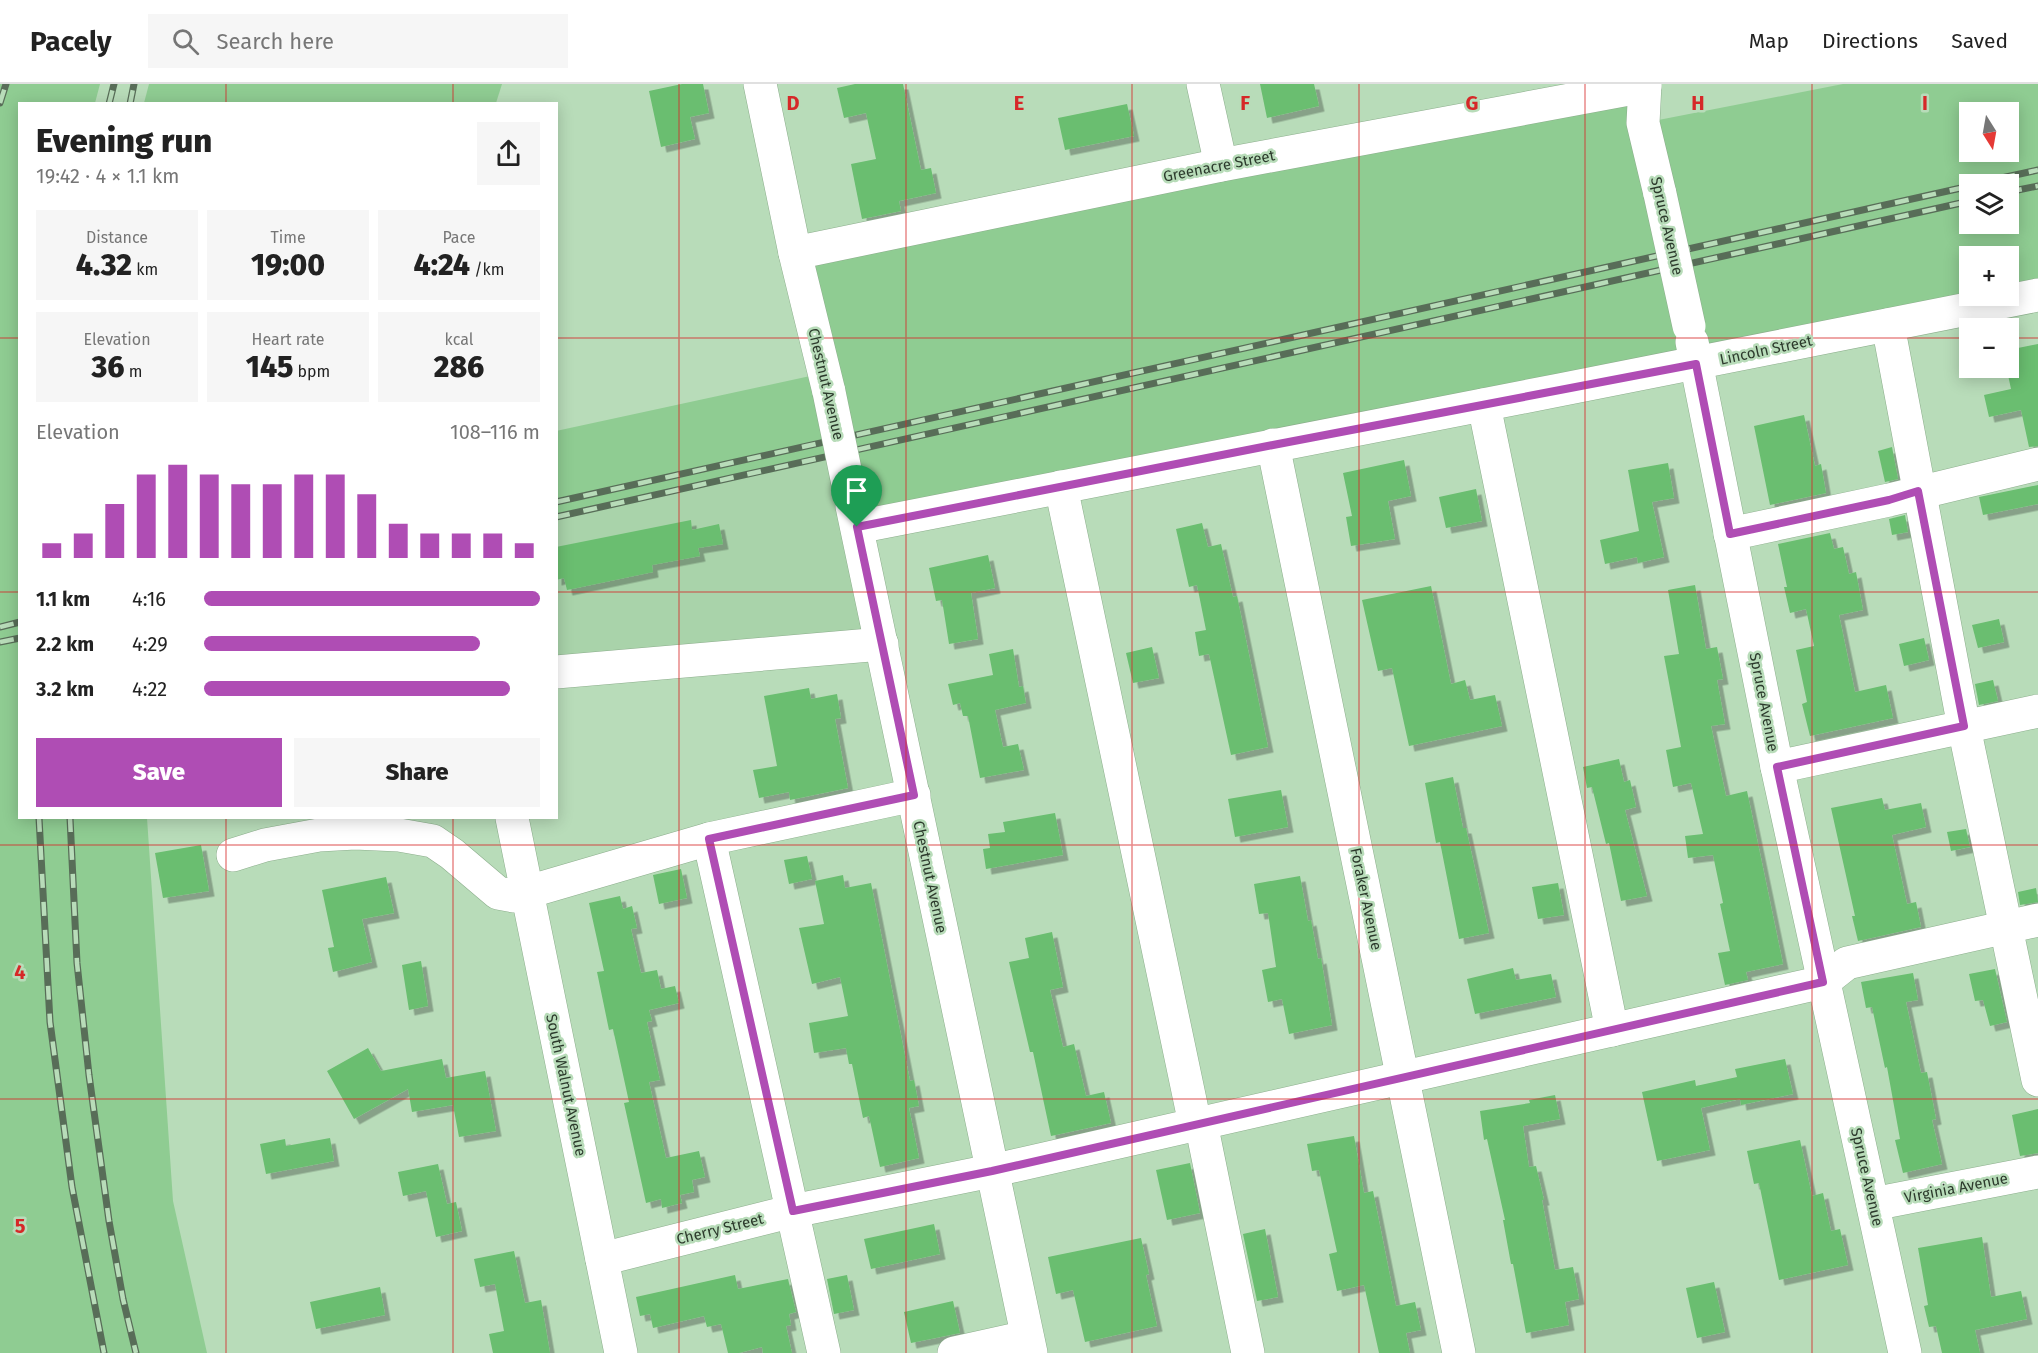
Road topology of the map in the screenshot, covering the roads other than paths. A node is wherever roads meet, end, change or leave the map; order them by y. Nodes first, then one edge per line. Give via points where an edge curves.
1 (759, 84) edge
2 (1203, 84) edge
3 (1645, 85) edge
4 (1221, 165) junction
5 (795, 253) junction
6 (2038, 295) edge
7 (1888, 325) junction
8 (1696, 364) junction
9 (1484, 405) junction
10 (1273, 445) junction
11 (2038, 464) edge
12 (1061, 487) junction
13 (1918, 491) junction
14 (857, 527) junction
15 (1730, 534) junction
16 (882, 644) junction
17 (558, 672) edge
18 (2038, 711) edge
19 (1964, 726) junction
20 (1777, 767) junction
21 (914, 795) junction
22 (512, 819) edge
23 (709, 839) junction
24 (233, 855) dead end
25 (527, 893) junction
26 (2038, 920) edge
27 (2006, 927) junction
28 (1823, 982) junction
29 (1612, 1030) junction
30 (1403, 1077) junction
31 (2038, 1080) edge
32 (1198, 1123) junction
33 (992, 1171) junction
34 (2038, 1172) edge
35 (1873, 1204) junction
36 (793, 1211) junction
37 (602, 1259) junction
38 (1029, 1345) edge
39 (621, 1353) edge
40 (824, 1353) edge
41 (954, 1353) edge
42 (1248, 1353) edge
43 (1459, 1353) edge
44 (1905, 1353) edge

1 - 5 street, Chestnut Avenue
2 - 4 street
3 - 4 street, Greenacre Street
3 - 8 street, Spruce Avenue, bridge via 1643,123
4 - 5 street, Greenacre Street
5 - 14 street, Chestnut Avenue, bridge
6 - 7 street, Lincoln Street
7 - 8 street, Lincoln Street
7 - 13 street
8 - 9 street, Lincoln Street
8 - 15 street, Spruce Avenue
9 - 10 street, Lincoln Street
9 - 29 street
10 - 12 street, Lincoln Street
10 - 30 street, Foraker Avenue
11 - 13 street
12 - 14 street, Lincoln Street
12 - 32 street
13 - 15 street
13 - 19 street
14 - 16 street, Chestnut Avenue
15 - 20 street, Spruce Avenue
16 - 17 street
16 - 21 street, Chestnut Avenue
18 - 19 street
19 - 20 street
19 - 27 street
20 - 28 street, Spruce Avenue
21 - 23 street
21 - 33 street, Chestnut Avenue
22 - 25 street, South Walnut Avenue
23 - 25 street
23 - 36 street
24 - 25 street via 319,835 399,835 433,841 498,893
25 - 37 street, South Walnut Avenue
26 - 27 street
27 - 28 street via 1847,963
27 - 31 street
28 - 29 street, Cherry Street
28 - 35 street, Spruce Avenue
29 - 30 street, Cherry Street
30 - 32 street, Cherry Street
30 - 43 street, Foraker Avenue
32 - 33 street, Cherry Street
32 - 42 street
33 - 36 street, Cherry Street
33 - 38 street, Chestnut Avenue
34 - 35 street, Virginia Avenue
35 - 44 street, Spruce Avenue
36 - 37 street, Cherry Street
36 - 40 street
37 - 39 street, South Walnut Avenue
38 - 41 street

